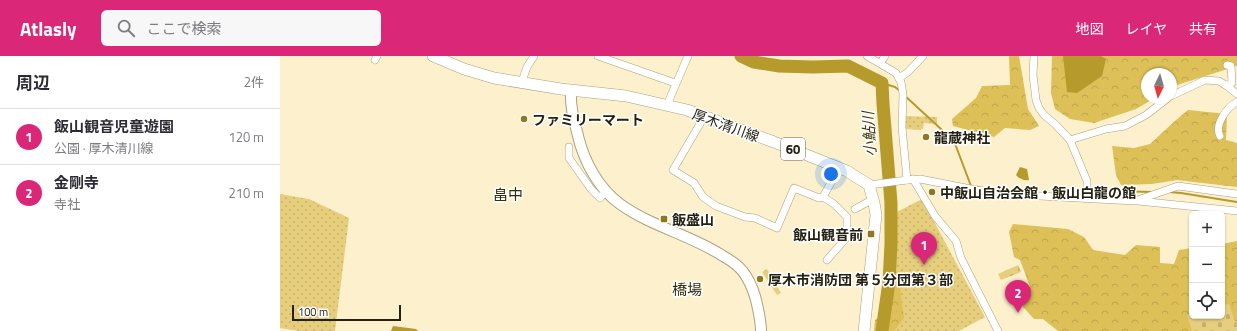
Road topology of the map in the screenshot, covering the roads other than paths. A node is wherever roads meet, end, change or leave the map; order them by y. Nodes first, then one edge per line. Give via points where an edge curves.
1 (434, 56) edge
2 (534, 56) edge
3 (598, 56) edge
4 (688, 56) edge
5 (867, 56) edge
6 (922, 56) edge
7 (1034, 56) edge
8 (1227, 65) dead end
9 (899, 78) junction
10 (675, 83) junction
11 (521, 84) junction
12 (1226, 85) junction
13 (571, 91) junction
14 (1177, 93) edge
15 (1237, 94) edge
16 (1237, 102) edge
17 (1160, 104) edge
18 (667, 105) junction
19 (704, 117) junction
20 (1220, 136) dead end
21 (1070, 140) junction
22 (569, 147) dead end
23 (839, 168) junction
24 (908, 180) junction
25 (873, 185) junction
26 (607, 191) junction
27 (1237, 194) edge
28 (823, 197) junction
29 (1087, 199) junction
30 (873, 200) junction
31 (1135, 201) junction
32 (855, 209) dead end
33 (1237, 211) edge
34 (827, 260) dead end
35 (761, 331) edge
36 (864, 331) edge
37 (998, 331) edge

1 - 11 main road, 厚木清川線 / 60 via 494,78
2 - 11 street
3 - 10 street
4 - 10 street
5 - 9 street via 886,66
6 - 9 street
7 - 21 street via 1033,74 1039,108
8 - 12 street via 1231,66 1232,83
9 - 24 street via 903,94 902,127
10 - 18 street
11 - 13 main road, 厚木清川線 / 60
12 - 14 street via 1219,81 1205,80
12 - 15 street
13 - 18 main road, 厚木清川線 / 60 via 626,96
13 - 26 street via 570,101 580,146 596,178
16 - 20 street via 1229,107 1219,125
17 - 21 street via 1125,126
18 - 19 main road, 厚木清川線 / 60
19 - 23 main road, 厚木清川線 / 60
19 - 28 street via 673,170 694,183 703,197 716,206 777,228 794,188 819,198
21 - 29 street via 1087,181
22 - 26 street via 569,158 590,189 600,198
23 - 25 main road, 厚木清川線 / 60
23 - 28 street
24 - 25 street
24 - 29 street via 920,179 991,192
24 - 37 street via 956,241 960,258
25 - 30 main road
26 - 35 street via 635,213 713,249 734,262 746,275 755,296
27 - 31 street via 1178,186
28 - 34 street via 848,217 847,237
29 - 31 street
30 - 32 street
30 - 36 main road via 876,215 875,232
31 - 33 street

